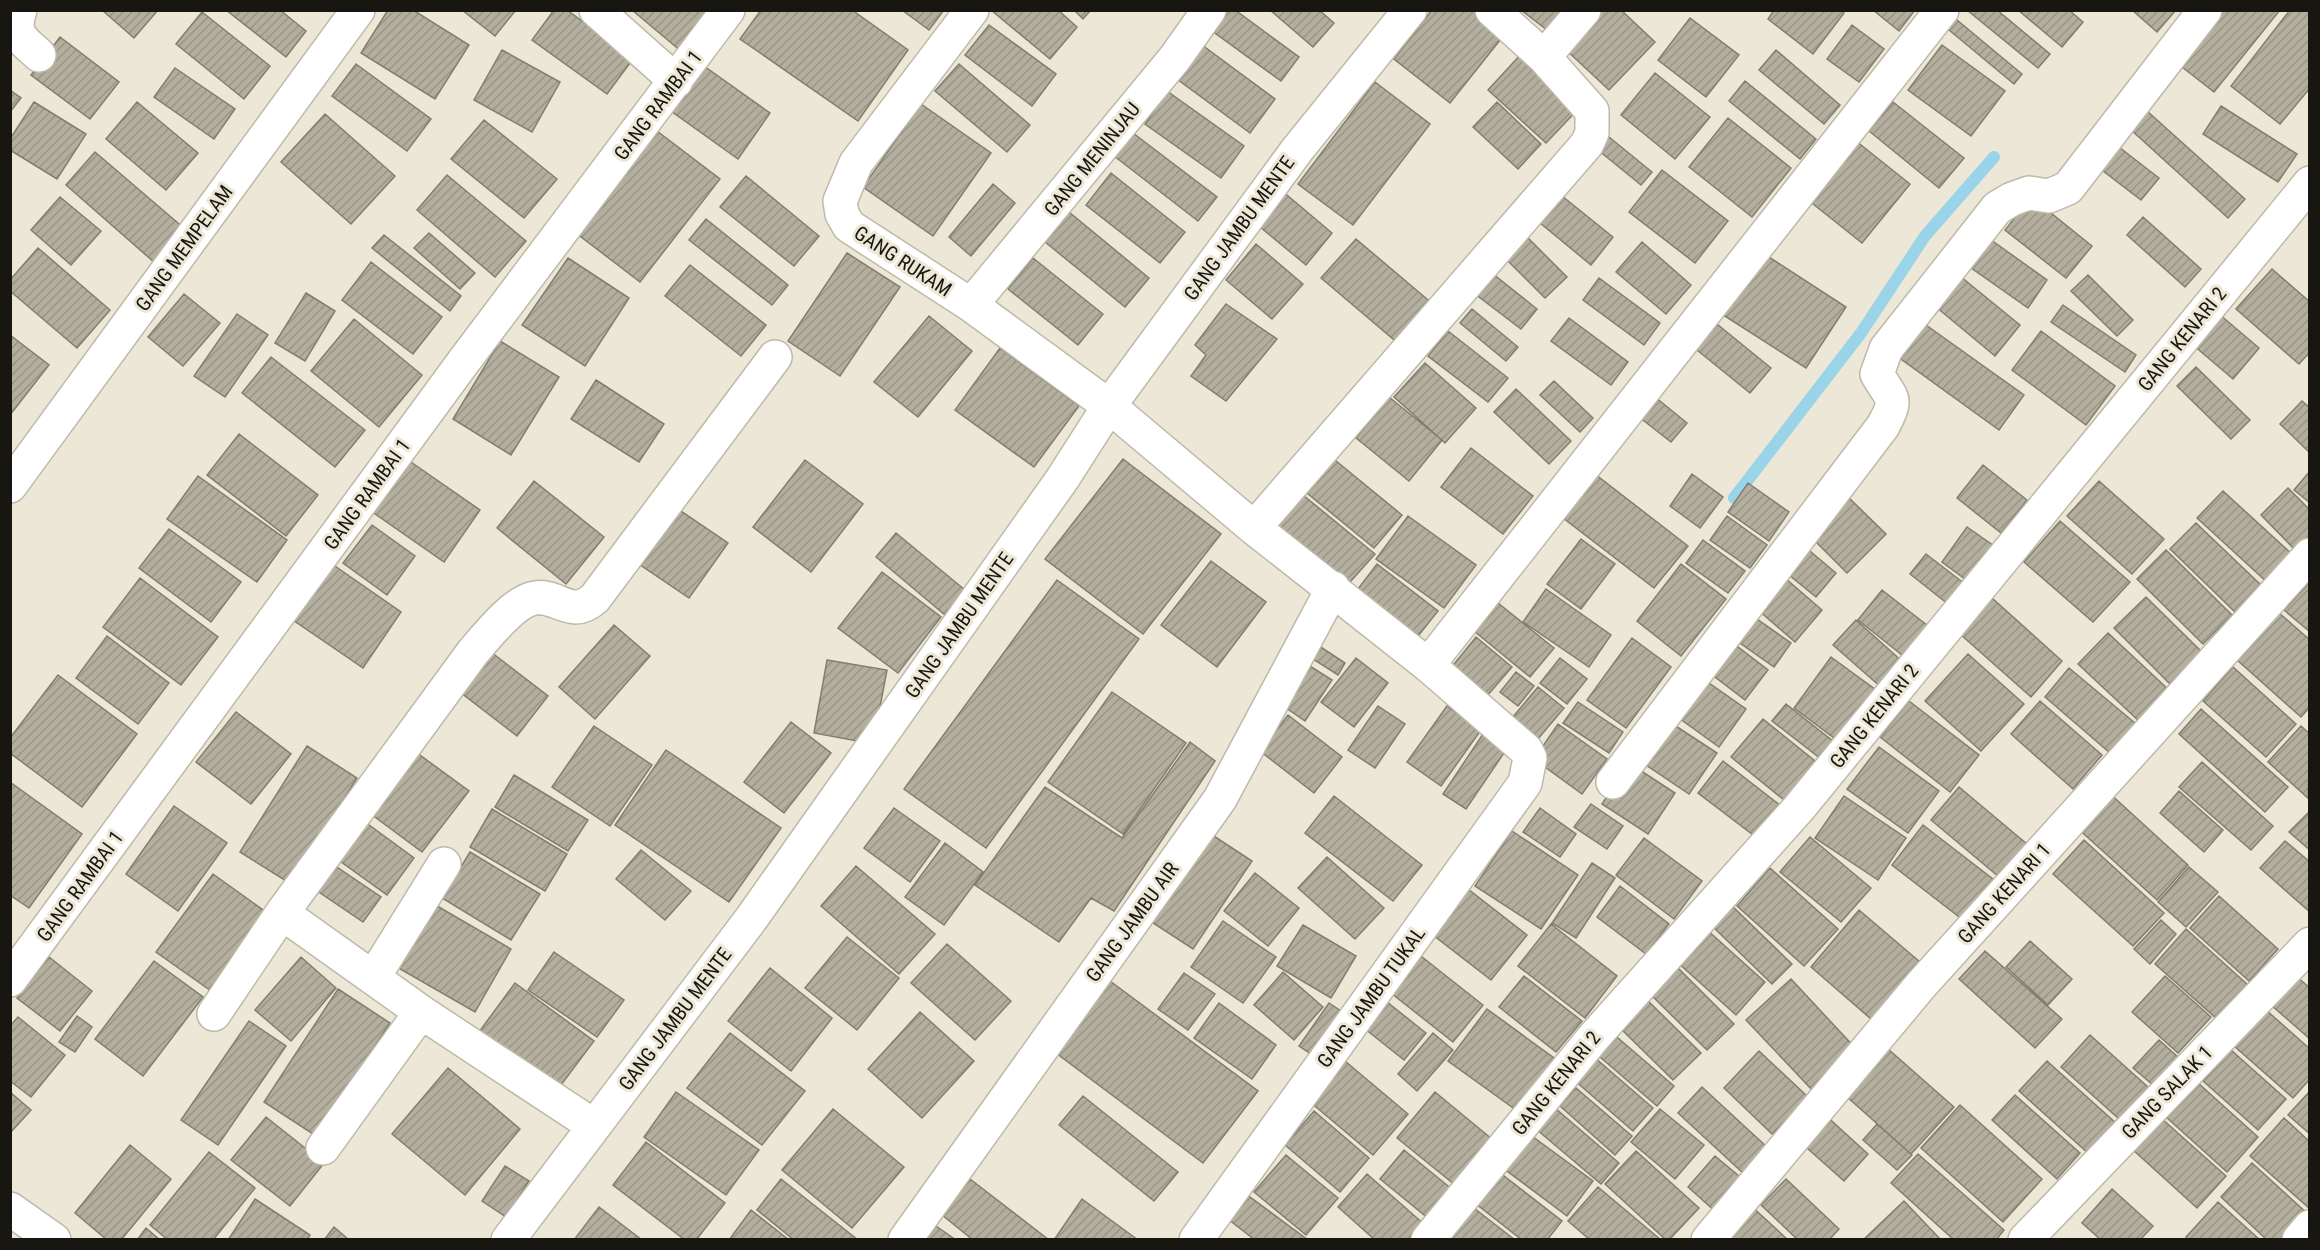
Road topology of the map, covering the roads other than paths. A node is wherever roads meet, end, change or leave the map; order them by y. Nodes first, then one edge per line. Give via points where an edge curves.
1 (20, 10) edge
2 (358, 10) edge
3 (596, 10) edge
4 (728, 10) edge
5 (972, 10) edge
6 (1209, 10) edge
7 (1410, 10) edge
8 (1492, 10) edge
9 (1584, 10) edge
10 (1942, 10) edge
11 (2205, 10) edge
12 (39, 55) dead end
13 (1544, 57) junction
14 (676, 81) junction
15 (2310, 183) edge
16 (971, 305) junction
17 (775, 357) dead end
18 (1109, 406) junction
19 (10, 486) edge
20 (1254, 528) junction
21 (2310, 555) edge
22 (1333, 588) junction
23 (1428, 665) junction
24 (1526, 750) joint
25 (1613, 782) dead end
26 (444, 864) dead end
27 (282, 913) junction
28 (2310, 944) edge
29 (373, 978) junction
30 (10, 980) edge
31 (421, 1012) junction
32 (214, 1014) dead end
33 (594, 1126) junction
34 (322, 1148) dead end
35 (10, 1209) edge
36 (2310, 1227) edge
37 (54, 1239) edge
38 (508, 1239) edge
39 (905, 1239) edge
40 (1196, 1239) edge
41 (1428, 1239) edge
42 (1708, 1239) edge
43 (2025, 1239) edge
44 (2299, 1239) edge

1 - 12 street via 18,35
2 - 19 street, GANG MEMPELAM
3 - 14 street
4 - 14 street, GANG RAMBAI 1
5 - 16 street, GANG RUKAM via 856,163 840,201 849,226
6 - 16 street, GANG MENINJAU via 1175,58
7 - 18 street, GANG JAMBU MENTE via 1297,150
8 - 13 street
9 - 13 street
10 - 23 street
11 - 25 street via 2068,188 2049,196 2029,193 1997,208 1886,349 1877,374 1893,399 1893,408 1883,426
13 - 20 street via 1592,111 1592,133 1587,144
14 - 30 street, GANG RAMBAI 1 via 464,361
15 - 41 street, GANG KENARI 2 via 1799,808 1593,1038
16 - 18 street, GANG RUKAM
17 - 27 street via 588,605 564,607 548,598 533,598 517,606 489,633
18 - 20 street, GANG RUKAM
18 - 33 street, GANG JAMBU MENTE via 1063,478 758,910
20 - 22 street, GANG RUKAM
21 - 42 street, GANG KENARI 1 via 1921,985
22 - 23 street, GANG RUKAM
22 - 39 street, GANG JAMBU AIR via 1220,799
23 - 24 street, GANG RUKAM
24 - 40 street, GANG JAMBU TUKAL via 1530,758 1525,783
26 - 29 street
27 - 29 street
27 - 32 street
28 - 43 street, GANG SALAK 1
29 - 31 street
31 - 33 street
31 - 34 street
33 - 38 street, GANG JAMBU MENTE
35 - 37 street
36 - 44 street

